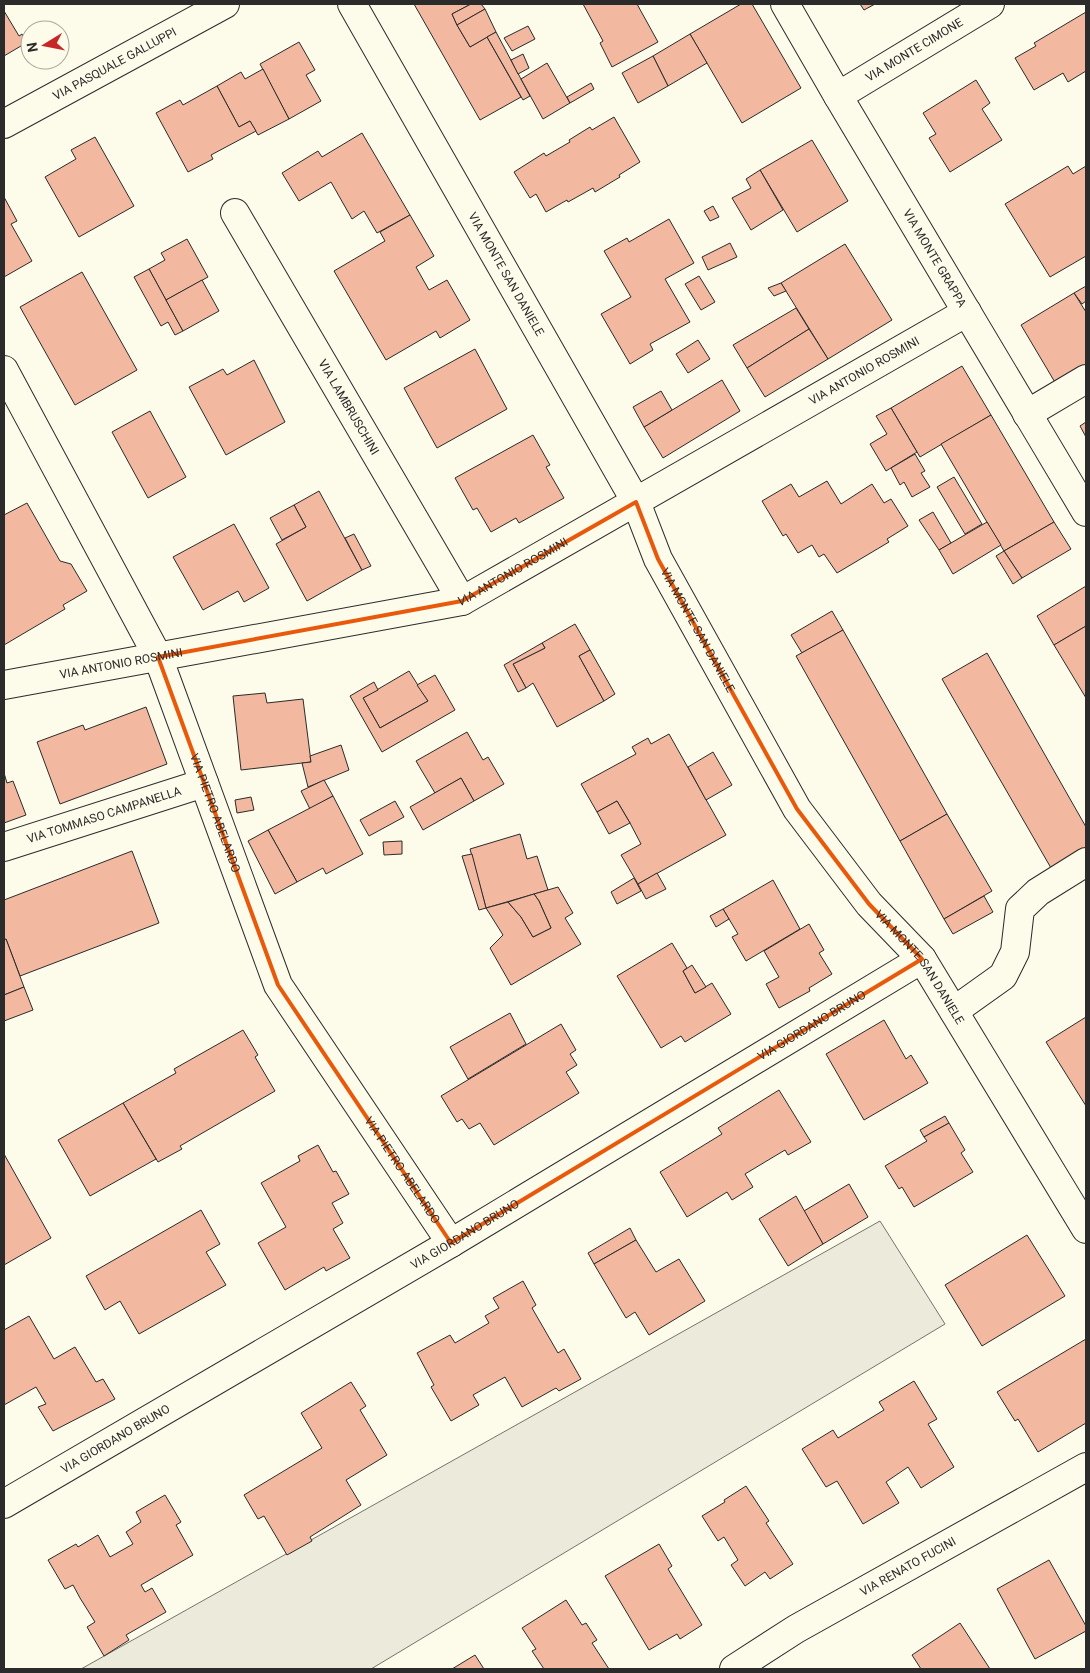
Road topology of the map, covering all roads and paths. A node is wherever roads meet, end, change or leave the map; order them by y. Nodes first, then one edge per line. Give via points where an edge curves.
1 (225, 4) edge
2 (352, 4) edge
3 (785, 4) edge
4 (990, 4) edge
5 (838, 96) junction
6 (4, 124) edge
7 (235, 213) dead end
8 (967, 312) junction
9 (4, 370) edge
10 (1086, 379) edge
11 (1027, 414) junction
12 (636, 502) junction
13 (1086, 512) edge
14 (462, 601) junction
15 (158, 657) junction
16 (4, 685) edge
17 (204, 783) junction
18 (4, 847) edge
19 (1086, 862) edge
20 (922, 959) junction
21 (954, 1011) junction
22 (1086, 1229) edge
23 (452, 1243) junction
24 (1086, 1467) edge
25 (4, 1504) edge
26 (734, 1669) edge

1 - 6 street, VIA PASQUALE GALLUPPI
2 - 12 street, VIA MONTE SAN DANIELE
3 - 5 street, VIA MONTE GRAPPA
4 - 5 street, VIA MONTE CIMONE
5 - 8 street, VIA MONTE GRAPPA
7 - 14 street, VIA LAMBRUSCHINI
8 - 11 street, VIA MONTE GRAPPA
8 - 12 street, VIA ANTONIO ROSMINI
9 - 15 street, VIA PIETRO ABELARDO
10 - 11 street
11 - 13 street, VIA MONTE GRAPPA
12 - 14 street, VIA ANTONIO ROSMINI
12 - 20 street, VIA MONTE SAN DANIELE via 658,560 797,809 869,904
14 - 15 street, VIA ANTONIO ROSMINI
15 - 16 street, VIA ANTONIO ROSMINI
15 - 17 street, VIA PIETRO ABELARDO
17 - 18 street, VIA TOMMASO CAMPANELLA
17 - 23 street, VIA PIETRO ABELARDO via 278,985
19 - 21 street via 1038,892 1020,910 1015,952 1003,976
20 - 21 street, VIA MONTE SAN DANIELE
20 - 23 street, VIA GIORDANO BRUNO
21 - 22 street, VIA MONTE SAN DANIELE
23 - 25 street, VIA GIORDANO BRUNO
24 - 26 street, VIA RENATO FUCINI via 796,1629

